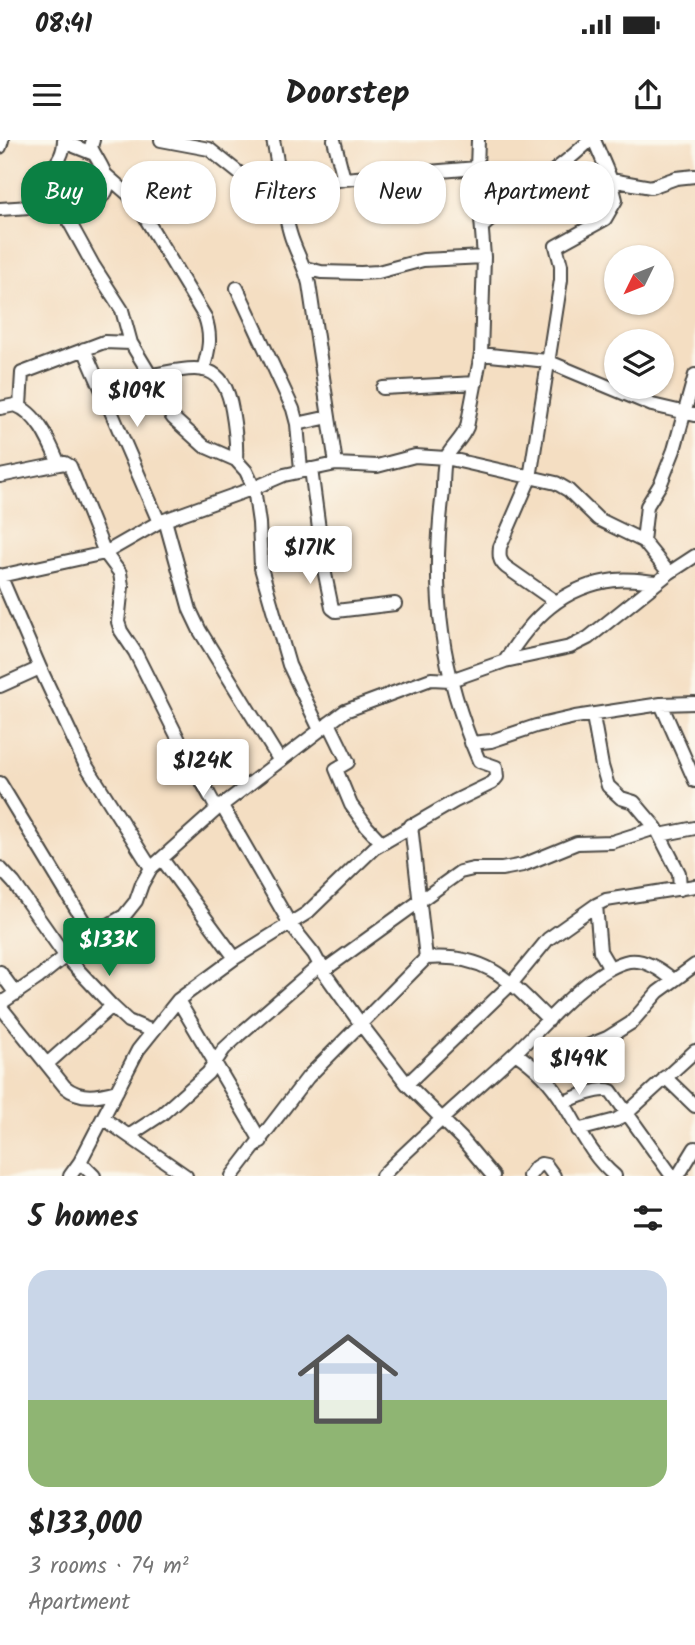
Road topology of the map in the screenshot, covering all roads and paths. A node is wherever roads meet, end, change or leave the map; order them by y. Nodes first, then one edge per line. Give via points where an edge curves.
1 (2, 140) edge
2 (93, 140) edge
3 (161, 140) edge
4 (273, 140) edge
5 (334, 140) edge
6 (478, 140) edge
7 (592, 140) edge
8 (64, 141) edge
9 (208, 145) edge
10 (0, 147) edge
11 (94, 154) junction
12 (58, 161) edge
13 (98, 161) edge
14 (276, 161) edge
15 (477, 161) edge
16 (602, 161) edge
17 (230, 165) edge
18 (460, 169) edge
19 (107, 176) edge
20 (695, 176) edge
21 (344, 179) junction
22 (340, 180) edge
23 (614, 181) edge
24 (21, 207) edge
25 (0, 209) edge
26 (70, 224) edge
27 (287, 224) edge
28 (482, 224) edge
29 (596, 224) edge
30 (482, 227) junction
31 (484, 257) junction
32 (305, 268) junction
33 (321, 272) junction
34 (309, 284) junction
35 (237, 288) dead end
36 (131, 343) junction
37 (84, 349) junction
38 (481, 354) junction
39 (548, 361) junction
40 (203, 369) junction
41 (695, 374) edge
42 (152, 375) junction
43 (476, 383) junction
44 (383, 388) dead end
45 (20, 406) junction
46 (0, 408) edge
47 (689, 414) edge
48 (330, 417) junction
49 (297, 424) junction
50 (446, 458) junction
51 (236, 460) junction
52 (59, 464) junction
53 (336, 464) junction
54 (306, 470) junction
55 (0, 476) edge
56 (530, 478) junction
57 (254, 488) junction
58 (162, 521) junction
59 (643, 541) junction
60 (105, 553) junction
61 (695, 556) edge
62 (669, 573) junction
63 (0, 575) edge
64 (658, 582) junction
65 (556, 602) junction
66 (395, 604) dead end
67 (505, 661) junction
68 (40, 668) junction
69 (451, 680) junction
70 (0, 686) edge
71 (695, 703) edge
72 (662, 704) junction
73 (593, 716) junction
74 (325, 726) junction
75 (491, 741) junction
76 (471, 743) junction
77 (280, 761) junction
78 (479, 761) junction
79 (695, 780) edge
80 (0, 783) edge
81 (220, 807) junction
82 (411, 825) junction
83 (695, 828) edge
84 (658, 832) junction
85 (382, 843) junction
86 (162, 859) junction
87 (0, 868) edge
88 (151, 868) junction
89 (695, 886) edge
90 (680, 889) junction
91 (418, 902) junction
92 (596, 905) junction
93 (290, 924) junction
94 (92, 935) junction
95 (66, 957) junction
96 (235, 958) junction
97 (426, 958) junction
98 (695, 965) edge
99 (322, 968) junction
100 (610, 968) junction
101 (0, 972) edge
102 (673, 979) junction
103 (512, 983) junction
104 (16, 994) junction
105 (178, 1000) junction
106 (0, 1005) edge
107 (112, 1006) junction
108 (549, 1020) junction
109 (128, 1021) junction
110 (360, 1023) junction
111 (152, 1031) junction
112 (138, 1051) junction
113 (695, 1051) edge
114 (515, 1053) junction
115 (216, 1063) junction
116 (47, 1064) junction
117 (536, 1067) junction
118 (665, 1077) junction
119 (407, 1084) junction
120 (117, 1091) junction
121 (564, 1104) junction
122 (695, 1106) edge
123 (628, 1113) junction
124 (103, 1118) junction
125 (442, 1120) junction
126 (578, 1130) junction
127 (130, 1135) junction
128 (261, 1140) junction
129 (695, 1148) edge
130 (80, 1162) junction
131 (482, 1165) junction
132 (71, 1176) edge
133 (94, 1176) edge
134 (186, 1176) edge
135 (232, 1176) edge
136 (382, 1176) edge
137 (473, 1176) edge
138 (493, 1176) edge
139 (529, 1176) edge
140 (554, 1176) edge
141 (615, 1176) edge
142 (672, 1176) edge
143 (678, 1176) edge

1 - 10 street
2 - 11 street
3 - 9 street
4 - 14 street
5 - 21 street
6 - 15 street
7 - 16 street
7 - 30 street
8 - 11 street
8 - 12 street
9 - 17 street
11 - 13 street
18 - 21 street
19 - 40 street via 143,214 205,317 210,333
20 - 23 street via 651,187
21 - 22 street
24 - 25 street
26 - 36 street via 122,310
27 - 32 street
28 - 30 street
29 - 39 street via 556,246 561,280
30 - 31 street
31 - 33 street via 423,260 378,272
31 - 38 street
32 - 33 street
32 - 34 street
33 - 34 street
34 - 48 street
35 - 49 street
36 - 37 street via 104,342
36 - 42 street
37 - 45 street via 20,374
37 - 58 street
38 - 39 street
38 - 43 street
39 - 47 street via 652,405
39 - 56 street
40 - 42 street
40 - 51 street via 226,386 235,426
41 - 47 street
42 - 51 street via 173,418 204,446
43 - 44 street
43 - 50 street via 467,428
45 - 46 street
45 - 52 street via 44,433
47 - 59 street via 647,506
48 - 49 street
48 - 53 street
49 - 54 street
50 - 53 street via 415,456 377,466
50 - 56 street
50 - 69 street via 437,596
51 - 57 street
52 - 55 street
52 - 60 street via 70,466
53 - 54 street
54 - 57 street
54 - 66 street via 332,608
56 - 59 street via 556,483 598,519
56 - 65 street via 499,555 501,563
57 - 58 street
57 - 74 street via 261,568 289,665
58 - 60 street
58 - 77 street via 200,631
59 - 62 street
60 - 63 street
60 - 81 street via 120,573 121,631
61 - 62 street
62 - 64 street
63 - 68 street
64 - 65 street via 616,579
64 - 67 street via 589,638 570,647
65 - 67 street via 524,631
67 - 69 street
68 - 70 street
68 - 88 street via 84,762
69 - 74 street via 431,679 345,711
69 - 76 street
71 - 72 street
72 - 73 street
72 - 79 street
73 - 75 street via 575,716
73 - 84 street via 608,786 621,798 635,802
74 - 77 street
74 - 85 street via 348,762 336,769 351,805
75 - 76 street
75 - 78 street
76 - 78 street
77 - 81 street
78 - 82 street via 496,767 492,783
80 - 94 street
81 - 86 street
81 - 93 street
82 - 85 street
82 - 91 street
83 - 84 street
84 - 90 street via 680,873
84 - 91 street via 577,844 523,864 460,872
85 - 93 street
86 - 88 street
86 - 96 street
87 - 95 street
88 - 94 street via 129,911
89 - 90 street
90 - 92 street
91 - 97 street
91 - 99 street
92 - 100 street via 600,951
92 - 103 street via 548,939
93 - 96 street
93 - 99 street
94 - 95 street
95 - 104 street
95 - 107 street
96 - 105 street
97 - 103 street via 472,961
97 - 110 street
98 - 102 street
99 - 110 street
99 - 115 street via 239,1035
100 - 102 street via 639,961
100 - 108 street
101 - 104 street
102 - 117 street via 631,1023 599,1042
103 - 108 street
103 - 119 street
104 - 106 street
105 - 111 street
105 - 115 street
106 - 116 street
107 - 109 street
107 - 116 street
108 - 114 street
109 - 111 street
109 - 112 street
110 - 119 street
110 - 128 street via 308,1077
111 - 112 street
112 - 120 street
113 - 118 street
114 - 117 street
114 - 125 street
115 - 127 street via 162,1114
115 - 128 street
116 - 120 street via 71,1092 91,1097
117 - 121 street
118 - 122 street
118 - 123 street
119 - 125 street
120 - 124 street
121 - 123 street via 604,1088
121 - 126 street
123 - 126 street
123 - 142 street
124 - 127 street
124 - 130 street
125 - 131 street
125 - 136 street
126 - 141 street
127 - 134 street
128 - 135 street
129 - 143 street
130 - 132 street
130 - 133 street
131 - 137 street
131 - 138 street
139 - 140 street via 541,1164

